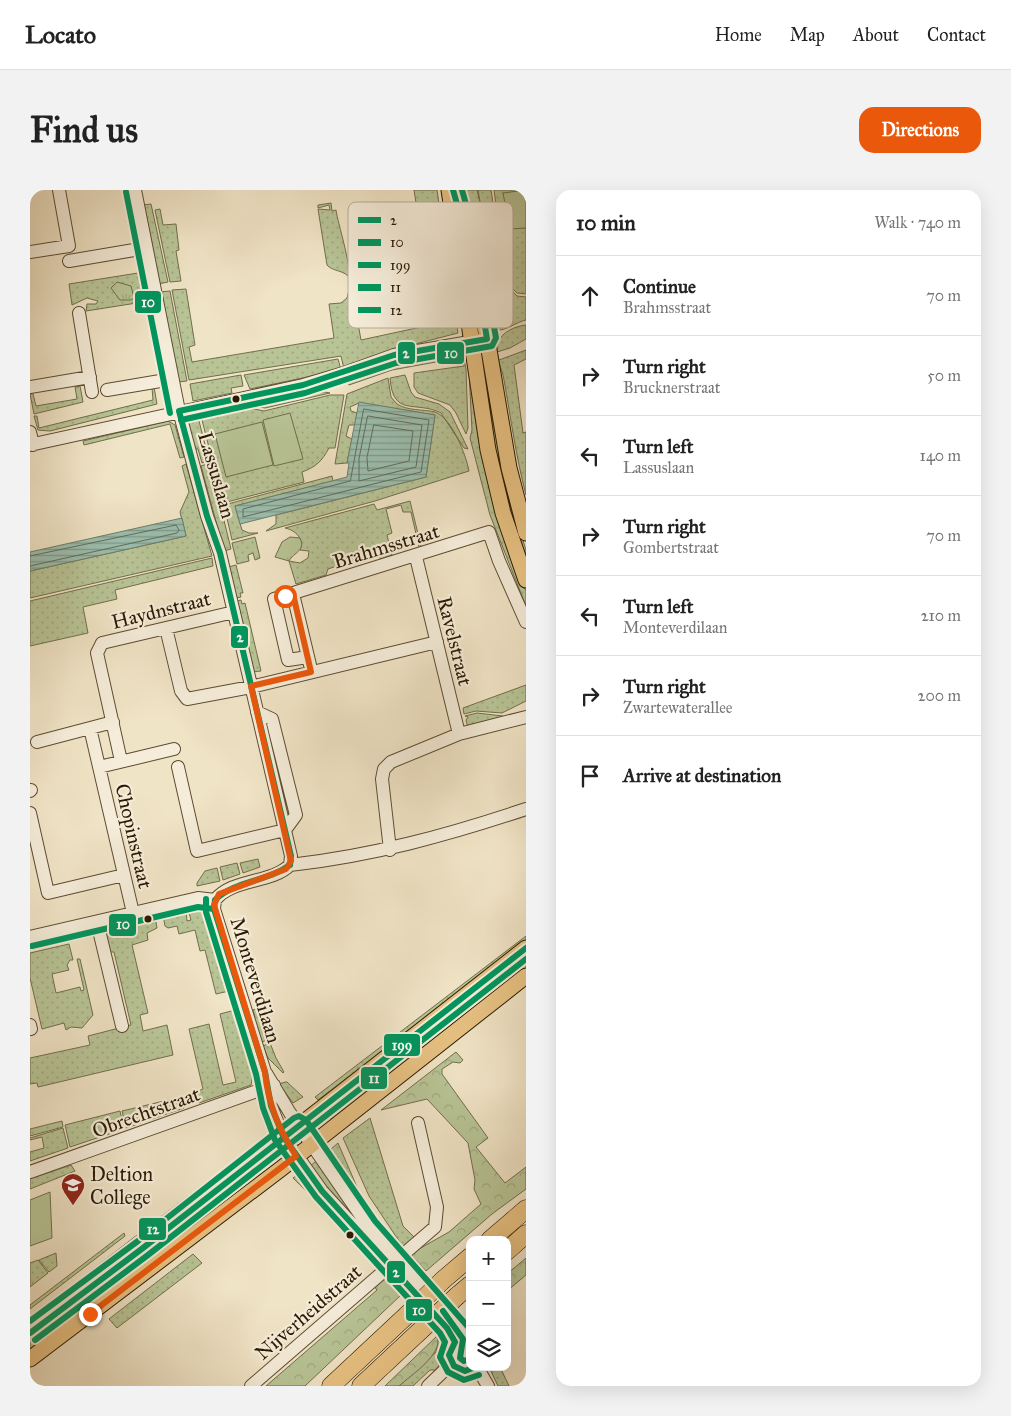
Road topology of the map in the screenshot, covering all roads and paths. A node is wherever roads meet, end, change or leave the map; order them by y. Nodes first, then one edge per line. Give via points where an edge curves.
1 (59, 190) edge
2 (135, 190) edge
3 (146, 248) junction
4 (30, 252) edge
5 (69, 261) dead end
6 (79, 313) dead end
7 (478, 328) edge
8 (480, 340) junction
9 (90, 377) junction
10 (172, 379) junction
11 (30, 387) edge
12 (108, 390) dead end
13 (92, 392) dead end
14 (179, 411) junction
15 (31, 441) edge
16 (526, 533) edge
17 (416, 556) junction
18 (526, 580) edge
19 (293, 594) junction
20 (234, 612) junction
21 (526, 622) edge
22 (166, 628) junction
23 (436, 642) junction
24 (99, 648) joint
25 (308, 657) junction
26 (311, 672) junction
27 (251, 686) junction
28 (526, 717) edge
29 (113, 722) junction
30 (90, 728) junction
31 (459, 734) junction
32 (37, 742) dead end
33 (174, 749) dead end
34 (121, 762) junction
35 (99, 766) junction
36 (178, 766) dead end
37 (526, 809) edge
38 (30, 813) edge
39 (285, 830) junction
40 (390, 850) junction
41 (290, 865) junction
42 (124, 875) junction
43 (215, 900) junction
44 (133, 913) junction
45 (97, 922) junction
46 (30, 937) edge
47 (526, 948) edge
48 (526, 976) edge
49 (122, 1026) dead end
50 (270, 1087) junction
51 (418, 1122) dead end
52 (299, 1125) junction
53 (284, 1136) junction
54 (312, 1144) junction
55 (296, 1156) junction
56 (30, 1172) edge
57 (526, 1208) edge
58 (526, 1234) edge
59 (494, 1236) edge
60 (511, 1247) edge
61 (466, 1261) edge
62 (394, 1263) junction
63 (464, 1290) edge
64 (30, 1333) edge
65 (464, 1339) edge
66 (30, 1359) edge
67 (452, 1363) junction
68 (384, 1365) junction
69 (350, 1369) junction
70 (466, 1369) edge
71 (479, 1371) edge
72 (251, 1386) edge
73 (326, 1386) edge
74 (331, 1386) edge
75 (360, 1386) edge
76 (366, 1386) edge
77 (428, 1386) edge
78 (488, 1386) edge

1 - 4 street via 69,246
2 - 3 street, Lassuslaan
3 - 5 street
3 - 10 street, Lassuslaan
6 - 9 street
7 - 8 main road
8 - 14 street via 394,355 303,385
8 - 16 main road
8 - 18 main road via 494,481
9 - 11 street
9 - 13 street
10 - 12 street
10 - 14 street, Lassuslaan
14 - 15 street
14 - 20 street, Lassuslaan
17 - 19 street, Brahmsstraat
17 - 21 street, Brahmsstraat via 489,532
17 - 23 street, Ravelstraat
19 - 25 street
19 - 25 street, Brahmsstraat via 276,598 273,602 288,660
20 - 22 street, Haydnstraat
20 - 27 street, Lassuslaan
22 - 24 street, Haydnstraat via 102,644
22 - 27 street via 183,697 193,699
23 - 26 street
23 - 31 street, Ravelstraat
24 - 29 street, Chopinstraat
25 - 26 street
26 - 27 street
27 - 39 street, Lassuslaan via 257,712 272,718 296,815
28 - 31 street
29 - 30 street
29 - 34 street, Chopinstraat
30 - 32 street
30 - 35 street, Chopinstraat
31 - 40 street via 391,762 384,769 382,779
33 - 34 street, Chopinstraat
34 - 35 street, Chopinstraat
35 - 42 street, Chopinstraat
36 - 39 street via 197,851
37 - 40 street
38 - 42 street via 48,893
39 - 41 street
40 - 41 street
41 - 43 street via 280,872 225,891
42 - 44 street, Chopinstraat
43 - 44 street via 198,898
43 - 50 street, Monteverdilaan via 214,909
44 - 45 street
45 - 46 street
45 - 49 street
47 - 52 main road
48 - 54 main road
50 - 52 street, Monteverdilaan
50 - 53 street, Monteverdilaan via 277,1124
50 - 56 street, Obrechtstraat
51 - 62 street via 438,1217 435,1227
52 - 53 main road
52 - 54 street, Monteverdilaan
53 - 55 street, Monteverdilaan
53 - 64 main road
54 - 55 main road
54 - 62 street, Monteverdilaan
55 - 62 street, Monteverdilaan via 322,1192
55 - 66 main road
57 - 59 highway
58 - 60 highway
61 - 69 highway, bridge
62 - 65 street, Monteverdilaan via 447,1328
62 - 72 street, Nijverheidstraat
63 - 68 highway, bridge
65 - 67 street via 450,1352
67 - 70 street
67 - 77 street
68 - 75 highway
68 - 76 highway
69 - 73 highway
69 - 74 highway
71 - 78 street

